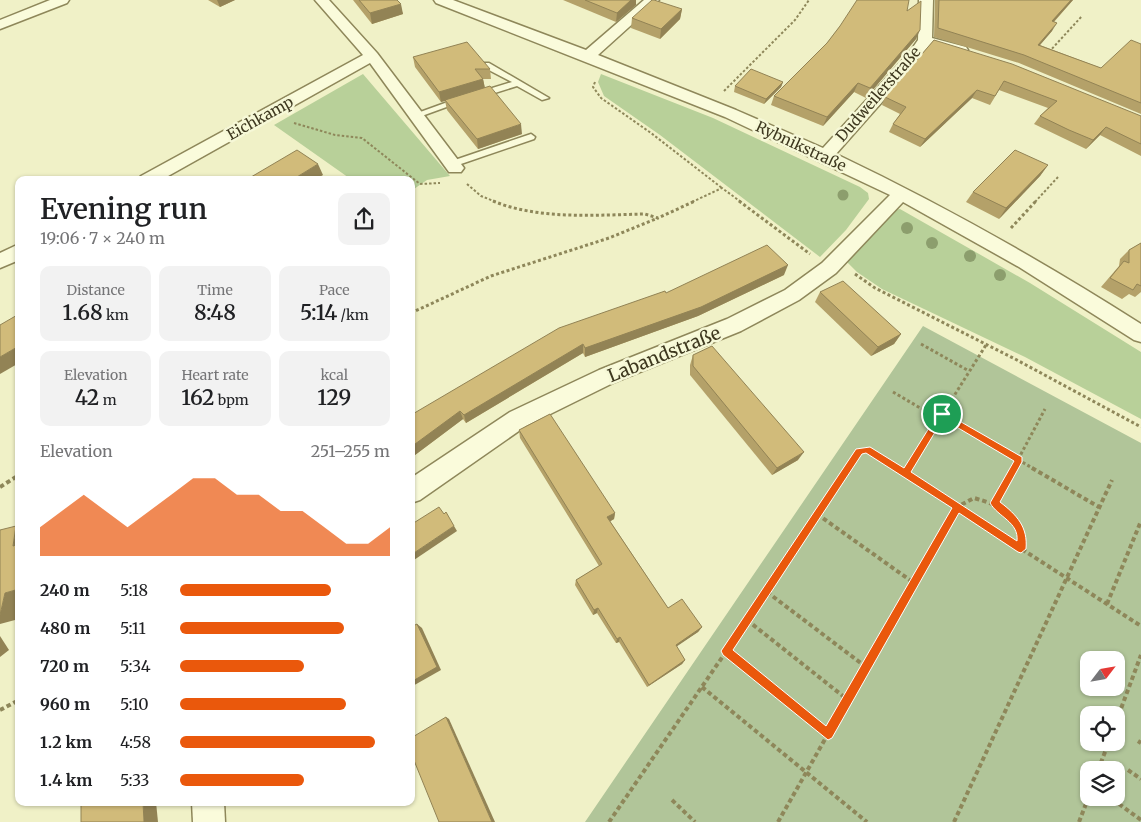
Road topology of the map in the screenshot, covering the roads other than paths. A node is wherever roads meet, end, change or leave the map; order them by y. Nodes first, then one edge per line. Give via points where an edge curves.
1 (62, 0) edge
2 (322, 0) edge
3 (441, 0) edge
4 (651, 0) edge
5 (926, 0) edge
6 (0, 24) edge
7 (925, 40) junction
8 (976, 54) edge
9 (372, 56) junction
10 (594, 59) junction
11 (486, 66) edge
12 (518, 83) junction
13 (545, 98) dead end
14 (416, 115) junction
15 (531, 136) dead end
16 (825, 156) junction
17 (453, 166) joint
18 (154, 176) edge
19 (901, 194) junction
20 (15, 253) edge
21 (0, 261) edge
22 (1141, 334) edge
23 (415, 489) edge
24 (208, 806) edge
25 (209, 822) edge

1 - 6 street
2 - 9 street
3 - 10 street, Rybnikstraße
4 - 10 street
5 - 7 street, Dudweilerstraße
7 - 8 street
7 - 16 street, Dudweilerstraße via 915,56
9 - 14 street
9 - 18 street, Eichkamp
10 - 16 street, Rybnikstraße
11 - 12 lane
12 - 13 lane
12 - 14 lane
14 - 17 street
15 - 17 lane
16 - 19 street, Rybnikstraße
19 - 22 street, Rybnikstraße via 995,245
19 - 23 street, Labandstraße via 832,264 792,295 734,325 606,376 518,419
20 - 21 street
24 - 25 street

